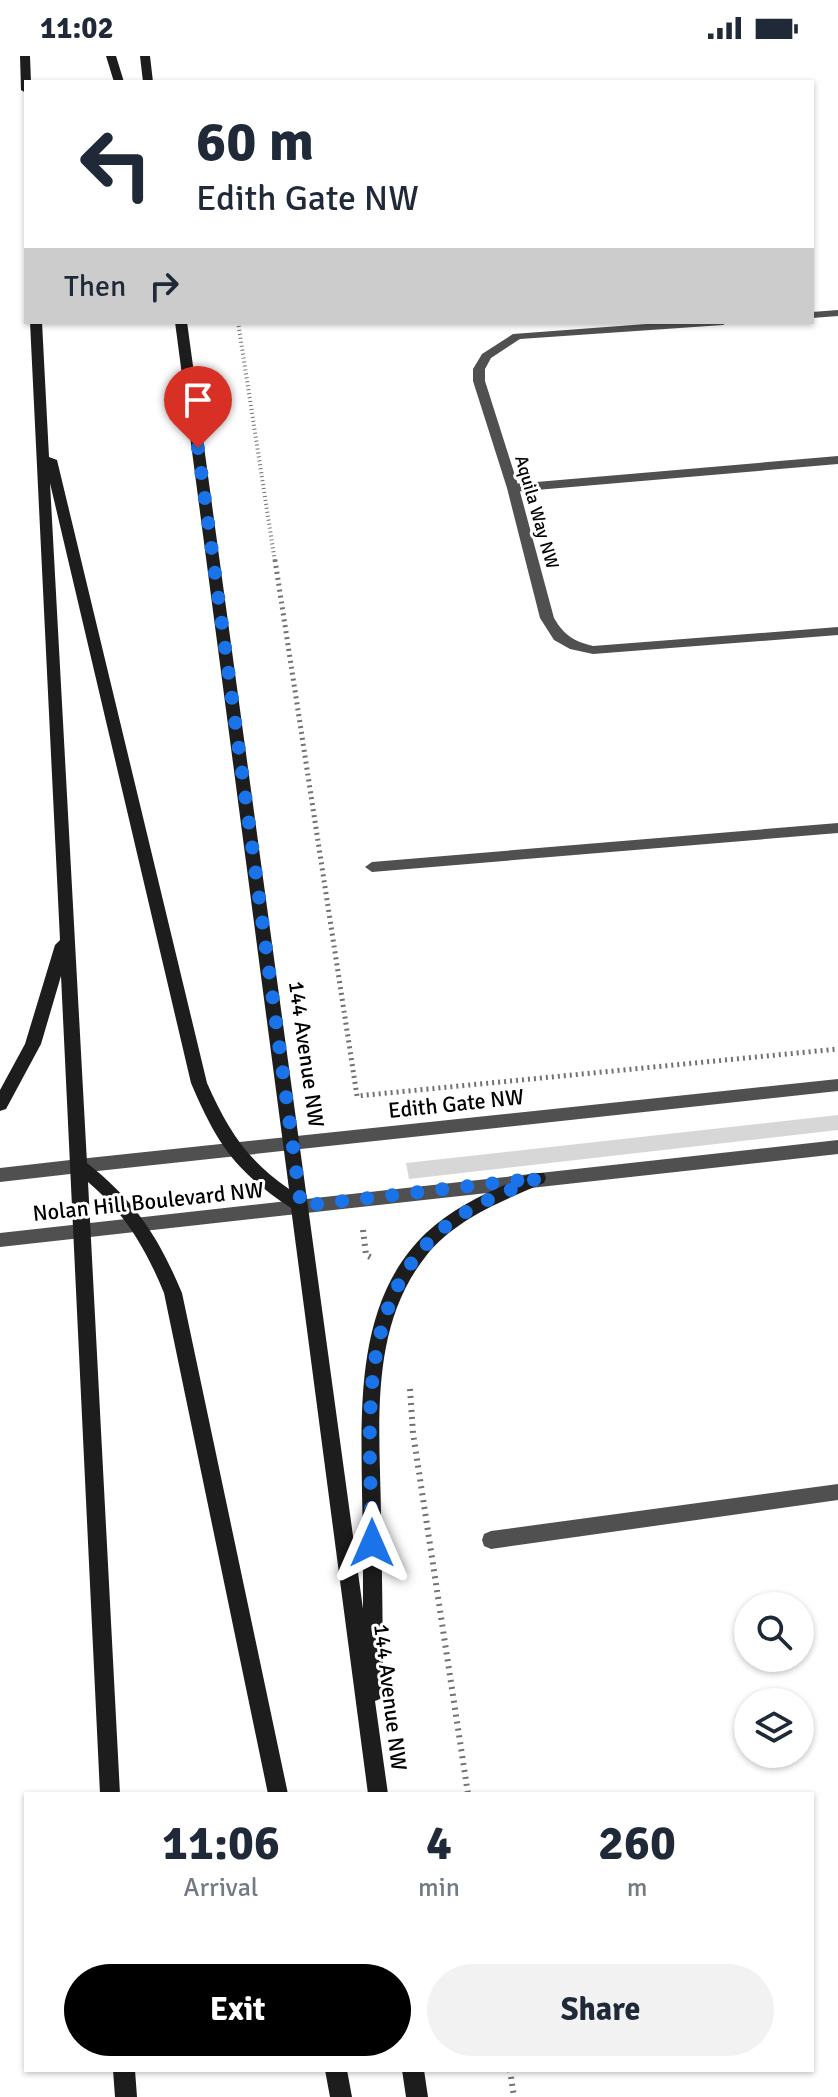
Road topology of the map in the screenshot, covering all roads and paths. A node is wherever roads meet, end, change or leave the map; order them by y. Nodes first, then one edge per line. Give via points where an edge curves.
1 (25, 56) edge
2 (111, 56) edge
3 (145, 56) edge
4 (26, 80) edge
5 (118, 80) edge
6 (148, 80) edge
7 (838, 313) edge
8 (814, 315) edge
9 (36, 324) edge
10 (181, 324) edge
11 (694, 324) edge
12 (41, 419) junction
13 (838, 460) edge
14 (513, 488) junction
15 (838, 631) edge
16 (838, 828) edge
17 (372, 867) dead end
18 (68, 928) junction
19 (838, 1085) edge
20 (0, 1105) edge
21 (292, 1142) junction
22 (838, 1147) edge
23 (230, 1149) junction
24 (79, 1166) junction
25 (0, 1175) edge
26 (538, 1178) junction
27 (301, 1206) junction
28 (142, 1224) junction
29 (81, 1231) junction
30 (0, 1240) edge
31 (410, 1382) dead end
32 (838, 1492) edge
33 (491, 1540) dead end
34 (374, 1766) junction
35 (110, 1792) edge
36 (278, 1792) edge
37 (378, 1792) edge
38 (468, 1792) edge
39 (124, 2072) edge
40 (336, 2072) edge
41 (413, 2072) edge
42 (510, 2072) edge
43 (126, 2097) edge
44 (341, 2097) edge
45 (417, 2097) edge
46 (514, 2097) edge

1 - 4 main road
2 - 5 main road
3 - 6 main road
7 - 8 street
9 - 12 main road
10 - 21 main road, 144 Avenue NW
11 - 14 street, Aquila Way NW via 517,336 486,356 479,381
12 - 18 main road
12 - 23 main road via 199,1083
13 - 14 street
14 - 15 street, Aquila Way NW via 547,618 559,637 575,646 618,650
16 - 17 street
18 - 20 main road via 33,1044
18 - 24 main road
19 - 21 street, Edith Gate NW
21 - 23 street, Edith Gate NW
21 - 27 main road, 144 Avenue NW
22 - 26 street
23 - 24 street, Edith Gate NW
23 - 27 main road via 268,1185
24 - 25 street, Nolan Hill Boulevard NW
24 - 28 main road
24 - 29 main road
26 - 27 street
26 - 34 main road via 444,1227 403,1274 383,1320 374,1358 371,1415
27 - 28 street, Nolan Hill Boulevard NW
27 - 34 main road, 144 Avenue NW
28 - 29 street, Nolan Hill Boulevard NW
28 - 36 main road via 182,1327
29 - 30 street, Nolan Hill Boulevard NW
29 - 35 main road
31 - 38 path via 413,1433
32 - 33 street
34 - 37 main road, 144 Avenue NW
39 - 43 main road
40 - 44 main road
41 - 45 main road
42 - 46 path

